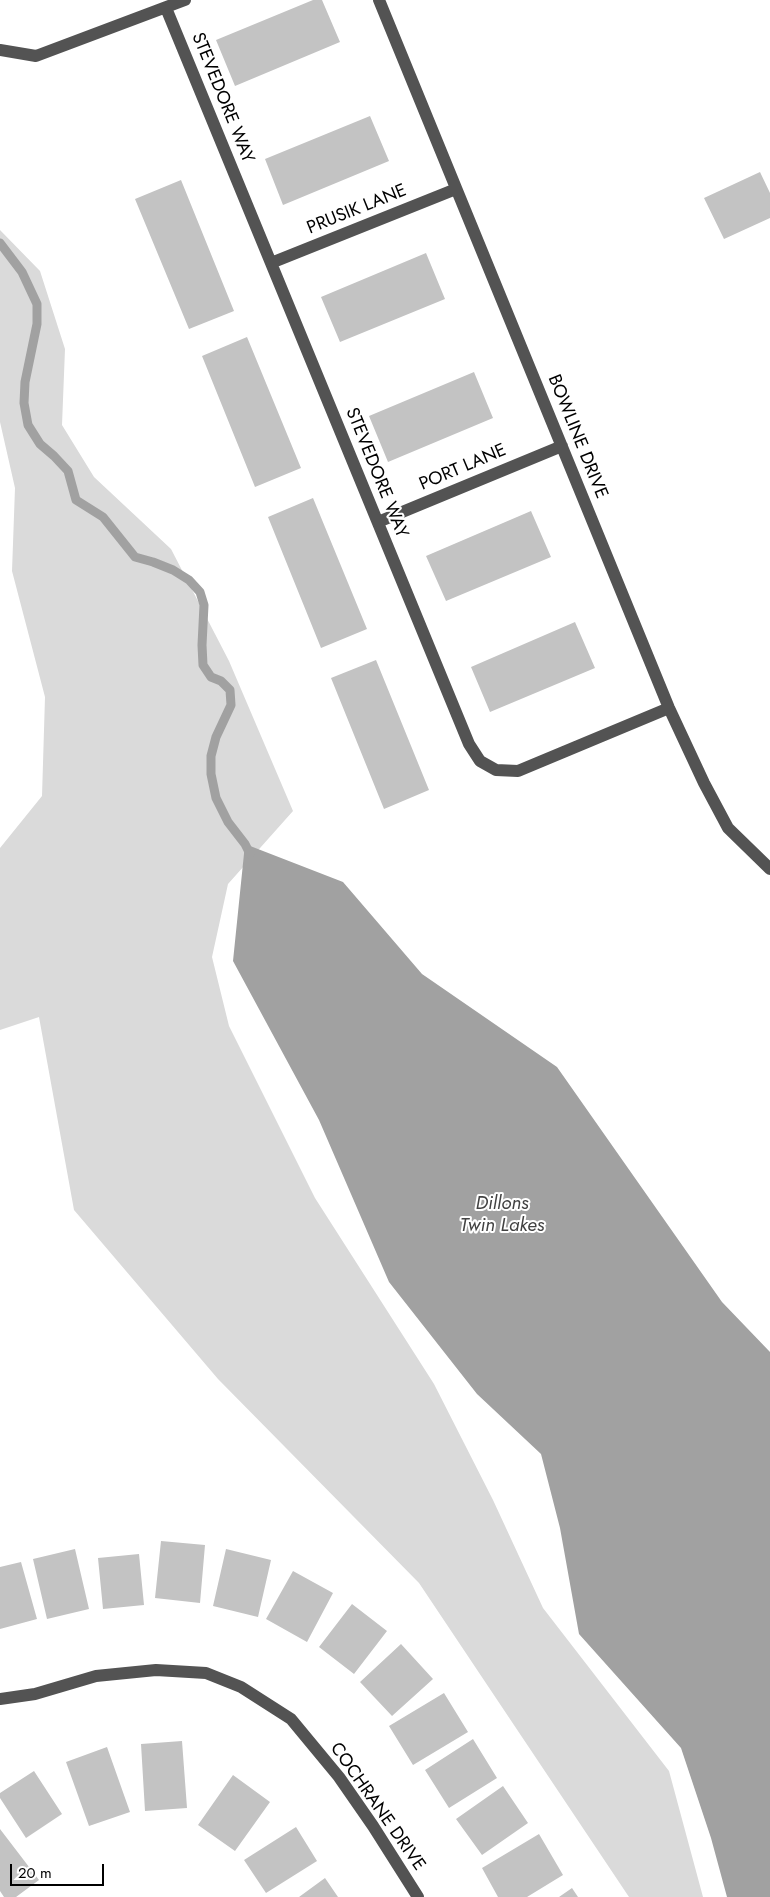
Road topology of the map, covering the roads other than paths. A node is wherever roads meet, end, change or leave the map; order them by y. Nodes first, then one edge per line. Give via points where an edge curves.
1 (185, 0) edge
2 (379, 0) edge
3 (166, 8) junction
4 (0, 50) edge
5 (456, 189) junction
6 (271, 263) junction
7 (562, 446) junction
8 (378, 522) junction
9 (669, 708) junction
10 (770, 869) edge
11 (0, 1699) edge
12 (418, 1897) edge

1 - 3 street
2 - 5 street, BOWLINE DRIVE
3 - 4 street via 36,56
3 - 6 street, STEVEDORE WAY
5 - 6 street, PRUSIK LANE
5 - 7 street, BOWLINE DRIVE
6 - 8 street, STEVEDORE WAY
7 - 8 street, PORT LANE
7 - 9 street, BOWLINE DRIVE
8 - 9 street, STEVEDORE WAY via 469,744 480,761 496,770 518,771
9 - 10 street, BOWLINE DRIVE via 728,828
11 - 12 street, COCHRANE DRIVE via 34,1694 96,1676 156,1670 206,1673 241,1687 291,1720 339,1776

